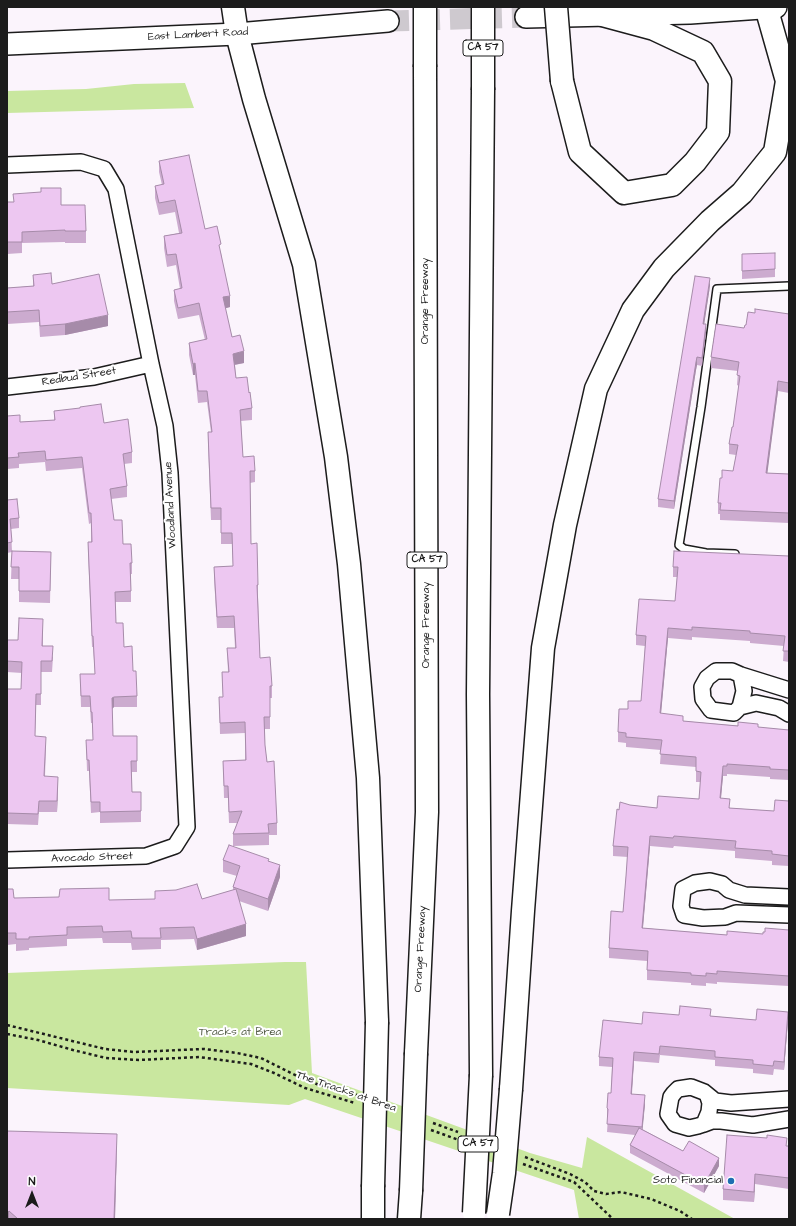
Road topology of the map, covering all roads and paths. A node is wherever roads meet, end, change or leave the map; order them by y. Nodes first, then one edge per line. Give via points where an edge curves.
1 (233, 7) edge
2 (425, 7) edge
3 (482, 7) edge
4 (556, 7) edge
5 (766, 7) edge
6 (776, 7) edge
7 (602, 15) junction
8 (526, 17) tunnel mouth
9 (388, 21) tunnel mouth
10 (237, 34) junction
11 (7, 44) edge
12 (7, 164) edge
13 (789, 286) edge
14 (151, 364) junction
15 (7, 387) edge
16 (744, 554) edge
17 (741, 675) junction
18 (789, 690) edge
19 (740, 707) junction
20 (789, 714) edge
21 (175, 846) joint
22 (7, 860) edge
23 (729, 890) junction
24 (789, 897) edge
25 (789, 915) edge
26 (725, 917) junction
27 (7, 1034) edge
28 (708, 1097) junction
29 (789, 1099) edge
30 (362, 1105) dead end
31 (789, 1118) edge
32 (704, 1124) junction
33 (428, 1129) dead end
34 (465, 1142) dead end
35 (523, 1164) dead end
36 (474, 1216) edge
37 (497, 1217) edge
38 (373, 1219) edge
39 (409, 1219) edge
40 (613, 1219) edge

1 - 10 highway
2 - 39 highway, Orange Freeway / CA 57, bridge via 427,812
3 - 36 highway, CA 57, bridge via 478,694 481,1075
4 - 7 highway, bridge via 562,81 580,152 624,193 672,184 695,162 718,132 720,82 703,52 654,28
5 - 6 main road
5 - 7 main road via 690,13
5 - 37 highway, bridge via 787,81 775,152 742,193 664,268 633,310 596,389 565,525 543,648 511,1089 504,1173
7 - 8 main road
9 - 10 main road, East Lambert Road
10 - 11 main road, East Lambert Road
10 - 38 highway, bridge via 304,264 336,457 349,564 368,778 377,1022
12 - 14 street, Woodland Avenue via 81,162 104,169 116,189
13 - 16 lane via 717,289 679,545 684,549 706,553
14 - 15 street, Redbud Street via 94,377
14 - 21 street, Woodland Avenue via 165,426 171,488 186,827
17 - 18 street
17 - 19 street via 744,691
17 - 19 street via 732,671 716,671 707,678 702,687 703,699 711,710 734,713
19 - 20 street via 756,703 779,708
21 - 22 street, Avocado Street via 146,856
23 - 24 street via 745,895
23 - 26 street via 731,909
23 - 26 street via 722,884 710,881 695,882 684,889 681,906 684,915 703,918
25 - 26 street via 736,913
27 - 30 path, The Tracks at Brea via 106,1058 139,1060 199,1057 251,1064 304,1088
28 - 29 street via 715,1101 731,1103
28 - 32 street via 709,1112
28 - 32 street via 704,1092 692,1087 678,1089 671,1097 668,1114 675,1124 680,1126 689,1128
31 - 32 street via 753,1125 721,1121
33 - 34 path
35 - 40 path via 574,1182

